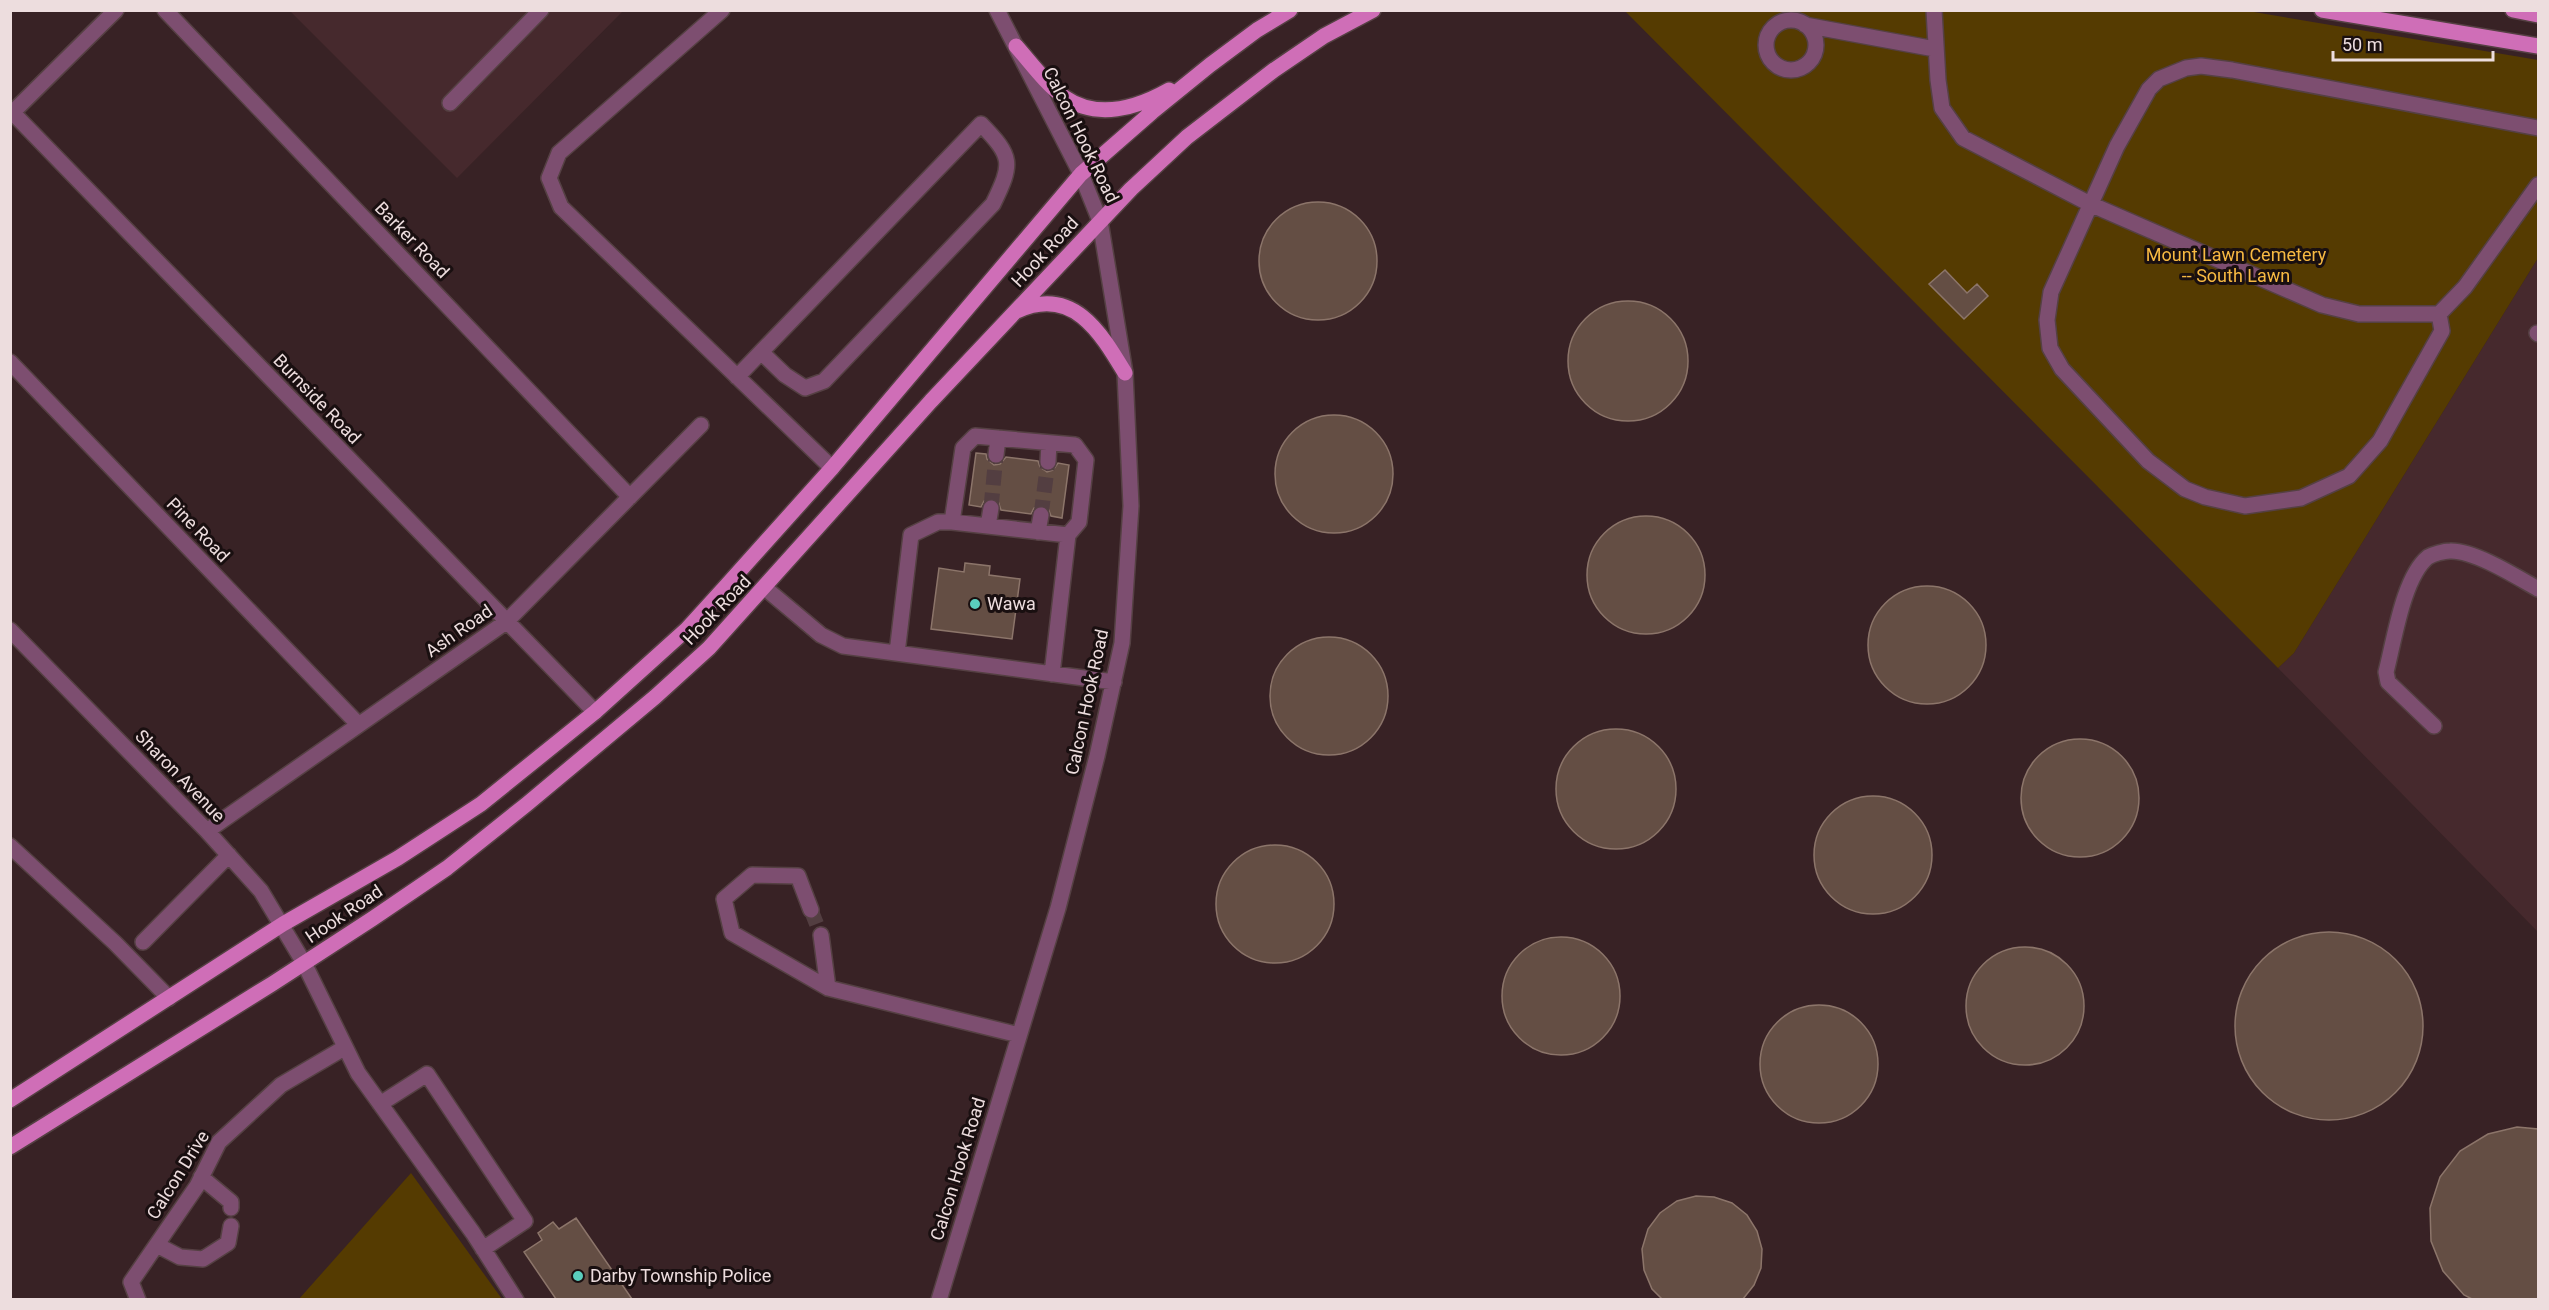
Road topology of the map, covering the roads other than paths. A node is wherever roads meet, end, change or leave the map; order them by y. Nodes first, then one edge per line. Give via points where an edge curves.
1 (116, 10) edge
2 (165, 10) edge
3 (541, 10) edge
4 (722, 10) edge
5 (997, 10) edge
6 (1290, 10) edge
7 (1373, 10) edge
8 (1934, 10) edge
9 (2322, 10) edge
10 (2513, 10) edge
11 (2538, 15) edge
12 (1805, 25) junction
13 (1842, 32) junction
14 (1016, 46) junction
15 (2538, 46) edge
16 (1935, 49) junction
17 (1815, 50) junction
18 (1210, 65) junction
19 (450, 103) dead end
20 (12, 114) edge
21 (2538, 128) edge
22 (1082, 174) junction
23 (2538, 186) edge
24 (2090, 204) junction
25 (1100, 221) junction
26 (1015, 312) junction
27 (2439, 314) junction
28 (761, 352) junction
29 (10, 363) edge
30 (1125, 373) junction
31 (737, 377) junction
32 (701, 425) dead end
33 (998, 438) junction
34 (1049, 443) junction
35 (996, 455) tunnel mouth
36 (1048, 462) tunnel mouth
37 (832, 468) junction
38 (630, 497) junction
39 (991, 508) tunnel mouth
40 (1041, 515) tunnel mouth
41 (952, 522) junction
42 (988, 526) junction
43 (1038, 532) junction
44 (1068, 536) junction
45 (765, 588) junction
46 (2538, 589) edge
47 (506, 622) junction
48 (12, 636) edge
49 (897, 653) junction
50 (1052, 674) junction
51 (1114, 682) junction
52 (595, 712) junction
53 (358, 724) junction
54 (2434, 726) dead end
55 (207, 831) junction
56 (10, 846) edge
57 (229, 855) junction
58 (811, 910) tunnel mouth
59 (283, 924) junction
60 (821, 935) tunnel mouth
61 (143, 942) dead end
62 (304, 963) junction
63 (828, 988) junction
64 (169, 998) junction
65 (1019, 1035) junction
66 (344, 1048) junction
67 (10, 1100) edge
68 (380, 1104) junction
69 (10, 1147) edge
70 (201, 1178) junction
71 (231, 1208) dead end
72 (231, 1226) dead end
73 (157, 1245) junction
74 (483, 1249) junction
75 (138, 1299) edge
76 (516, 1299) edge
77 (939, 1299) edge

1 - 20 street
2 - 38 street, Barker Road
3 - 19 street
4 - 31 street via 559,153 549,178 561,207
5 - 14 street, Calcon Hook Road
6 - 18 main road, Hook Road
7 - 25 main road, Hook Road via 1324,36 1274,70 1187,137
8 - 16 street
9 - 15 main road
10 - 11 main road
12 - 13 street
12 - 17 street via 1815,38
12 - 17 street via 1790,20 1776,26 1767,39 1767,54 1778,67 1795,70 1809,62
13 - 16 street
13 - 17 street via 1824,40
14 - 18 main road via 1064,97 1085,108 1107,110 1136,105
14 - 22 street, Calcon Hook Road
16 - 24 street via 1942,108 1964,138
18 - 22 main road, Hook Road
20 - 47 street, Burnside Road
21 - 24 street via 2232,70 2186,68 2159,79 2149,89
22 - 25 street, Calcon Hook Road
22 - 37 main road, Hook Road
23 - 27 street via 2465,287
24 - 27 street via 2322,305 2359,314
24 - 27 street via 2050,292 2050,348 2062,369 2148,461 2185,489 2205,497 2245,506 2277,502 2301,498 2349,477 2380,441 2442,331
25 - 26 main road, Hook Road
25 - 30 street, Calcon Hook Road
26 - 30 main road via 1027,306 1049,304 1075,312 1101,333
26 - 45 main road, Hook Road
28 - 28 street via 981,124 1003,147 1007,174 993,204 824,381 805,388
28 - 31 street
29 - 53 street, Pine Road
30 - 51 street, Calcon Hook Road via 1131,506 1122,643
31 - 37 street
32 - 38 street, Ash Road
33 - 34 street
33 - 35 street
33 - 41 street via 975,436 963,448
34 - 36 street
34 - 44 street via 1075,445 1086,460 1079,522
37 - 52 main road, Hook Road via 687,629
38 - 47 street, Ash Road
39 - 42 street
40 - 43 street
41 - 42 street
41 - 49 street via 938,522 912,535
42 - 43 street
43 - 44 street
44 - 50 street
45 - 49 street via 821,635 843,645
45 - 62 main road, Hook Road via 709,648 527,804 447,868
46 - 54 street via 2473,556 2451,551 2430,556 2419,567 2406,595 2386,672 2388,682
47 - 52 street, Burnside Road
47 - 53 street, Ash Road
48 - 55 street, Sharon Avenue
49 - 50 street
50 - 51 street
51 - 65 street, Calcon Hook Road via 1058,908
52 - 59 main road, Hook Road via 481,804 398,858
53 - 55 street, Ash Road
55 - 57 street, Sharon Avenue
56 - 64 street via 115,942
57 - 59 street, Sharon Avenue via 261,891
57 - 61 street
58 - 63 street via 798,876 752,875 724,899 732,933
59 - 62 street, Sharon Avenue
59 - 64 main road, Hook Road
60 - 63 street
62 - 66 street, Sharon Avenue
62 - 69 main road, Hook Road
63 - 65 street
64 - 67 main road, Hook Road
65 - 77 street, Calcon Hook Road
66 - 68 street, Sharon Avenue
66 - 70 street, Calcon Drive via 281,1085 219,1142
68 - 74 street, Sharon Avenue
68 - 74 street via 428,1074 525,1221
70 - 71 street via 231,1202
70 - 73 street, Calcon Drive
72 - 73 street via 228,1243 203,1259 180,1257
73 - 75 street, Calcon Drive via 131,1282
74 - 76 street, Sharon Avenue

